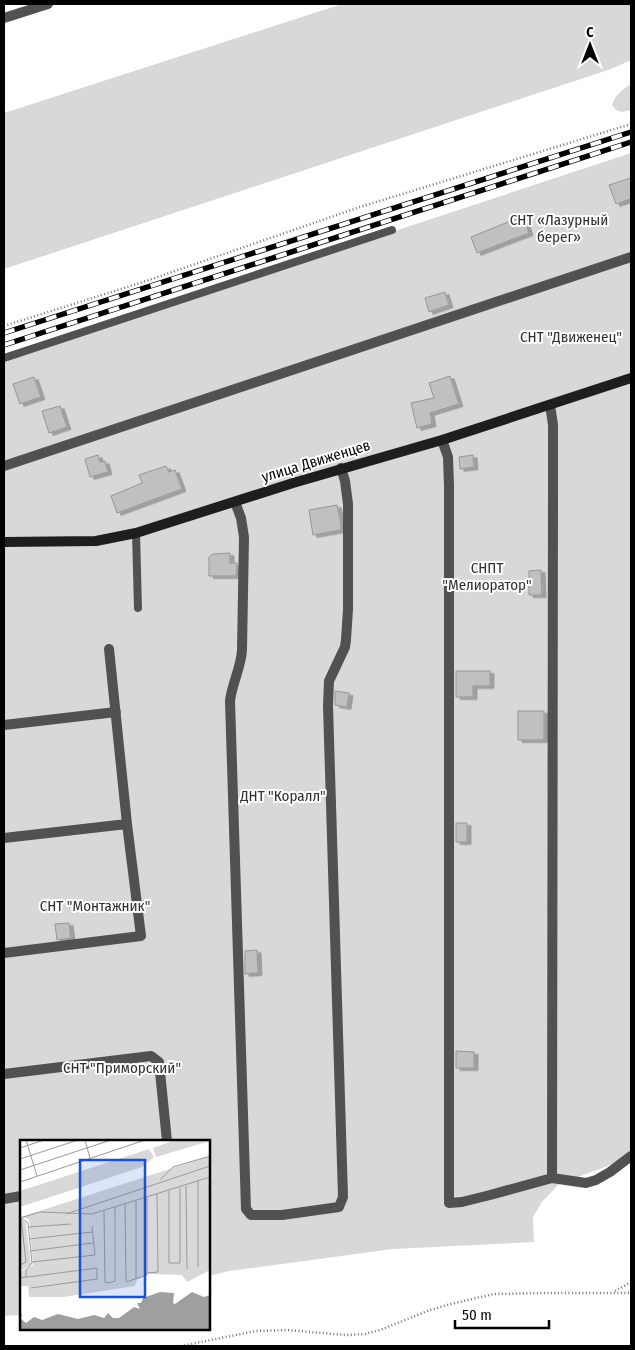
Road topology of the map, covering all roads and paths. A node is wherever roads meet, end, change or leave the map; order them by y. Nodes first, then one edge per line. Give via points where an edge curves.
1 (48, 4) edge
2 (4, 18) edge
3 (631, 124) edge
4 (392, 230) dead end
5 (631, 258) edge
6 (4, 326) edge
7 (4, 358) edge
8 (631, 378) edge
9 (550, 405) junction
10 (442, 440) junction
11 (4, 466) edge
12 (341, 468) junction
13 (235, 502) junction
14 (136, 533) junction
15 (4, 542) edge
16 (138, 608) dead end
17 (109, 649) dead end
18 (116, 712) junction
19 (4, 725) edge
20 (127, 824) junction
21 (4, 838) edge
22 (4, 953) edge
23 (4, 1074) edge
24 (167, 1140) edge
25 (631, 1156) edge
26 (552, 1178) junction
27 (20, 1196) edge
28 (4, 1199) edge
29 (631, 1282) edge
30 (612, 1292) junction
31 (631, 1292) edge
32 (181, 1346) edge

1 - 2 street
3 - 6 path via 360,208
4 - 7 lane
5 - 11 street
8 - 9 street, улица Движенцев
9 - 10 street, улица Движенцев
9 - 26 street via 553,425
10 - 12 street, улица Движенцев
10 - 26 street via 448,458 450,486 448,1203 481,1198
12 - 13 street, улица Движенцев
12 - 13 street via 348,504 348,617 345,647 330,681 328,706 343,1197 339,1208 282,1215 251,1215 246,1209 230,701 242,658 245,551 243,528
13 - 14 street, улица Движенцев
14 - 15 street, улица Движенцев via 96,542
14 - 16 lane
17 - 18 street
18 - 19 street
18 - 20 street
20 - 21 street
20 - 22 street via 141,936
23 - 24 street via 152,1056 159,1062
25 - 26 street via 596,1180 581,1182
27 - 28 street
29 - 30 path
30 - 31 path
30 - 32 path via 494,1294 430,1310 365,1334 256,1331

